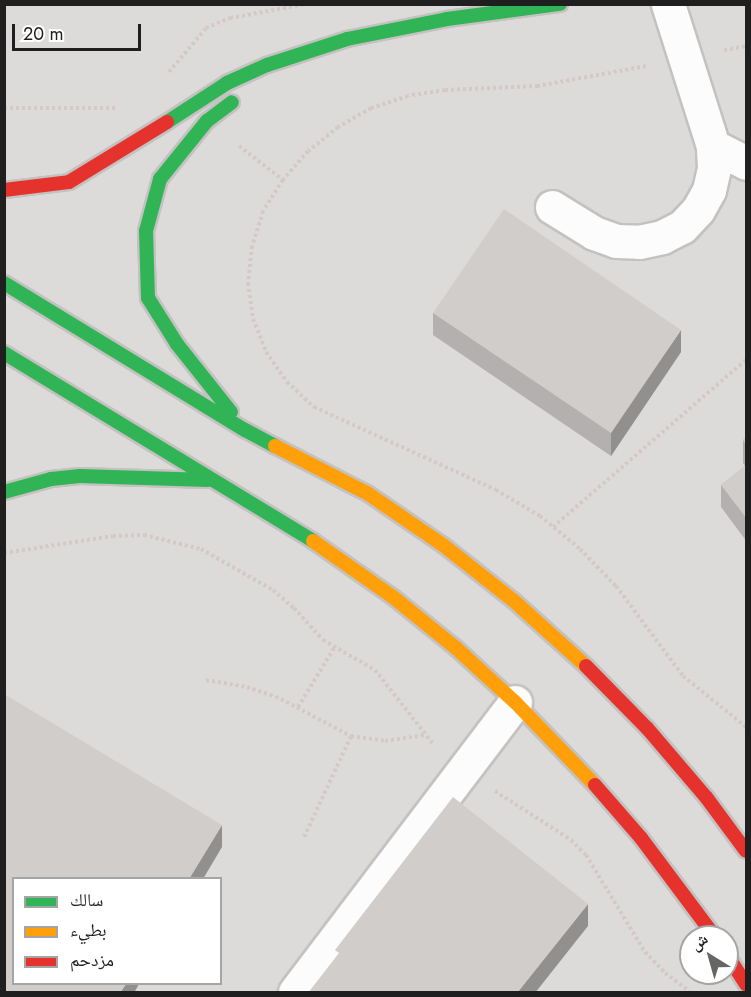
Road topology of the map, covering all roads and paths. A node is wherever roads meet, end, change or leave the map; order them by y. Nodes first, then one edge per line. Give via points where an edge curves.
1 (560, 4) edge
2 (668, 4) edge
3 (747, 46) edge
4 (686, 58) junction
5 (267, 65) junction
6 (4, 108) edge
7 (121, 108) dead end
8 (713, 146) junction
9 (747, 163) edge
10 (4, 190) edge
11 (552, 207) dead end
12 (4, 283) edge
13 (4, 353) edge
14 (747, 360) edge
15 (245, 430) junction
16 (213, 480) junction
17 (4, 492) edge
18 (553, 527) junction
19 (4, 554) edge
20 (334, 648) junction
21 (206, 680) dead end
22 (515, 702) junction
23 (298, 707) junction
24 (747, 727) edge
25 (425, 735) junction
26 (351, 736) junction
27 (463, 770) junction
28 (304, 837) dead end
29 (747, 851) edge
30 (706, 925) edge
31 (295, 993) edge
32 (690, 993) edge

1 - 5 street via 447,19 347,39
2 - 4 street
3 - 4 path
4 - 8 street
4 - 18 path via 538,87 445,90 371,108 338,127 289,173 263,211 252,246 248,283 253,318 266,352 287,382 314,407 496,490
5 - 10 street via 227,83 69,182
5 - 15 street via 226,108 207,121 160,179 146,231 148,298 177,344
6 - 7 path
8 - 9 street
8 - 11 street via 711,179 698,210 662,237 616,241
12 - 15 street
13 - 16 street
14 - 18 path
15 - 29 street via 367,493 514,601 647,728
16 - 17 street via 81,476 51,479
16 - 22 street via 328,550 393,597
18 - 24 path via 616,586 682,676
19 - 20 path via 113,536 144,535 177,541 201,549 273,590
20 - 23 path
20 - 25 path via 375,670
21 - 23 path via 264,692
22 - 27 street
22 - 30 street via 641,837
23 - 26 path
25 - 26 path via 385,741
25 - 27 path
26 - 28 path
27 - 31 street
27 - 32 path via 571,840 586,855 645,952

